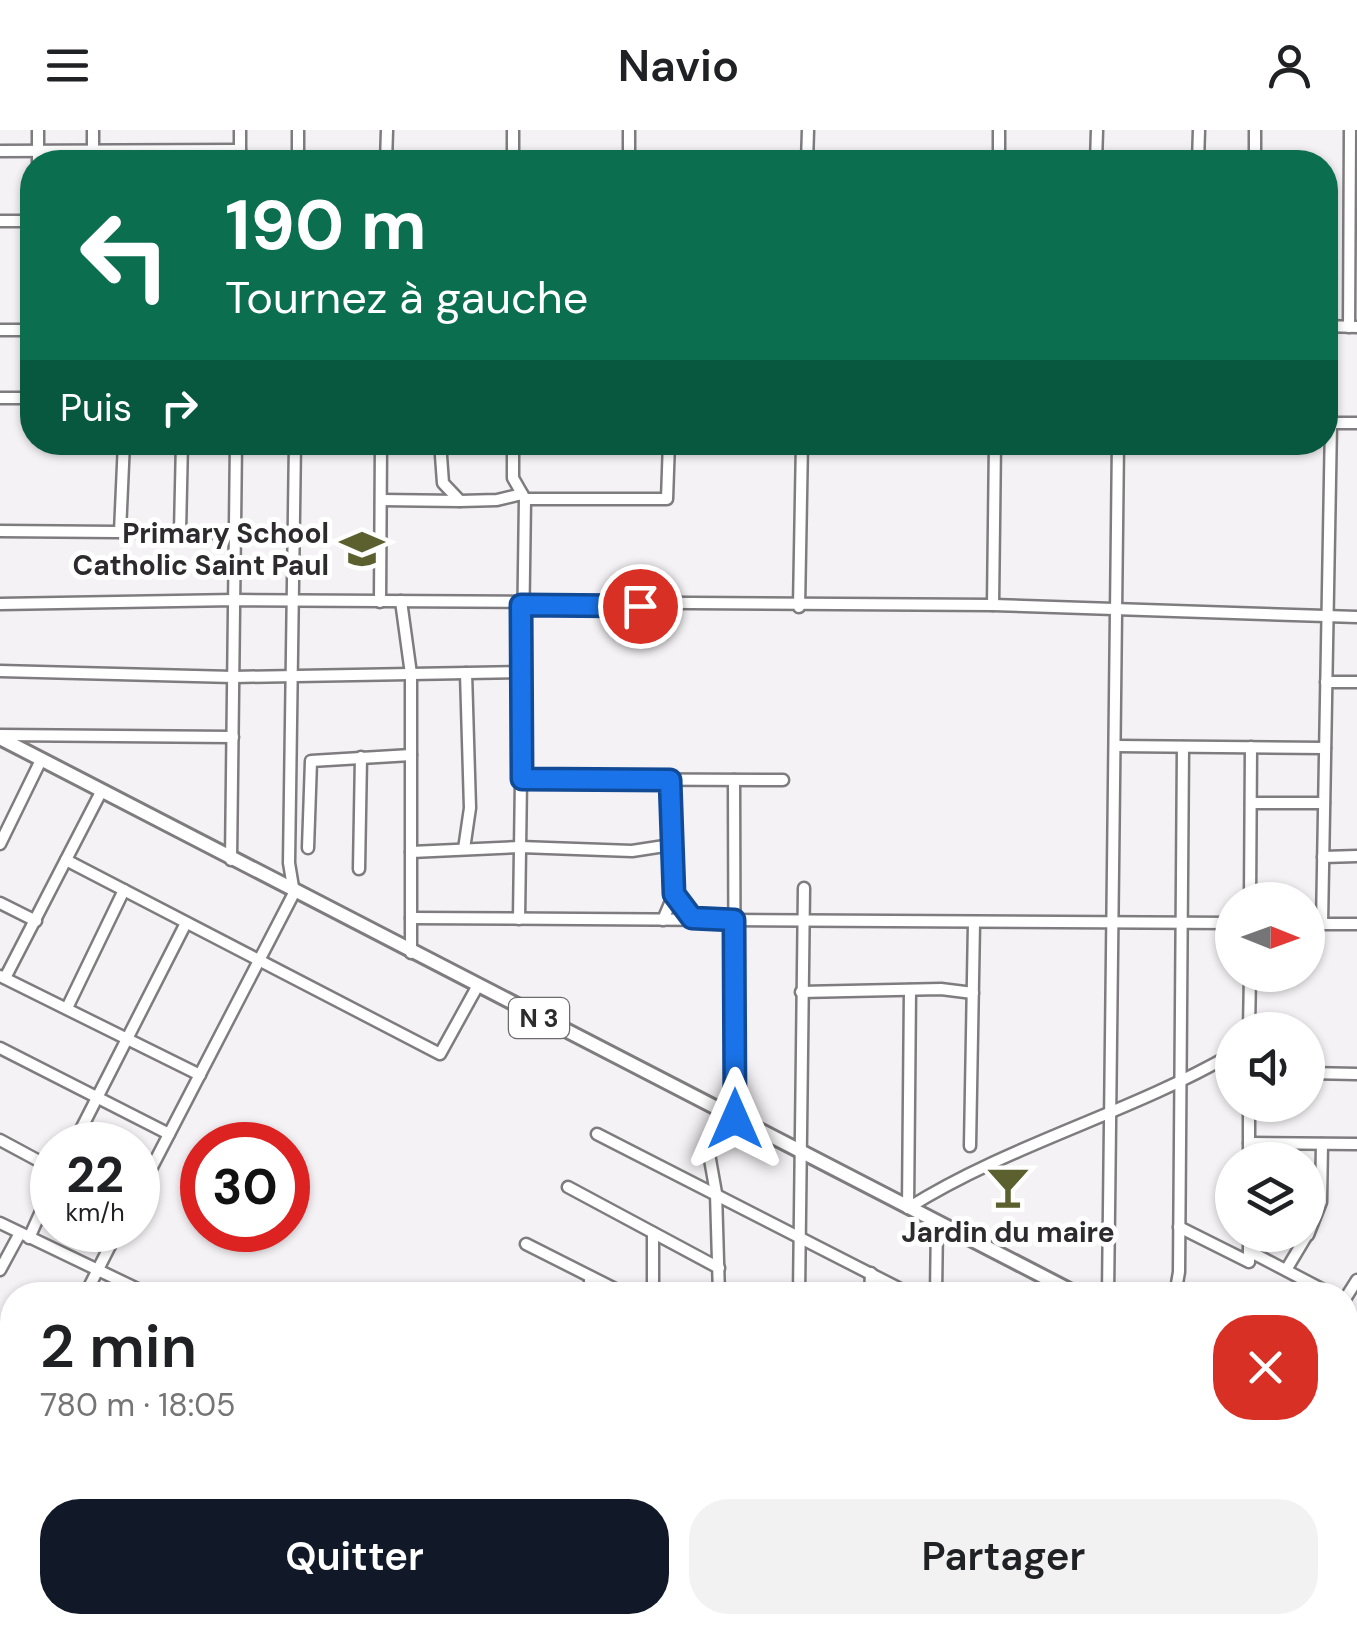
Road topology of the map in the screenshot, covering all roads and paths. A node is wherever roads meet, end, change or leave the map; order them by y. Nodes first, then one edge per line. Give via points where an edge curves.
1 (240, 130) edge
2 (1350, 130) edge
3 (240, 150) edge
4 (1353, 326) edge
5 (123, 455) edge
6 (182, 455) edge
7 (236, 455) edge
8 (295, 455) edge
9 (381, 455) edge
10 (441, 455) edge
11 (513, 455) edge
12 (669, 455) edge
13 (802, 455) edge
14 (995, 455) edge
15 (1118, 455) edge
16 (1328, 455) edge
17 (443, 483) junction
18 (523, 496) junction
19 (430, 499) junction
20 (381, 500) junction
21 (460, 501) junction
22 (0, 530) edge
23 (120, 532) junction
24 (180, 532) junction
25 (235, 533) junction
26 (235, 600) junction
27 (293, 601) junction
28 (401, 601) junction
29 (380, 602) junction
30 (0, 604) edge
31 (521, 605) junction
32 (993, 605) junction
33 (799, 607) junction
34 (1118, 611) junction
35 (1328, 616) junction
36 (1357, 617) edge
37 (0, 671) edge
38 (523, 672) junction
39 (466, 673) junction
40 (411, 674) junction
41 (293, 676) junction
42 (233, 677) junction
43 (1326, 682) junction
44 (1357, 682) edge
45 (0, 737) edge
46 (232, 738) junction
47 (1116, 746) junction
48 (1183, 746) junction
49 (1251, 747) junction
50 (1325, 748) junction
51 (411, 755) junction
52 (361, 757) junction
53 (41, 760) junction
54 (522, 779) junction
55 (670, 780) junction
56 (734, 780) junction
57 (783, 780) dead end
58 (101, 792) junction
59 (1324, 802) junction
60 (1251, 803) junction
61 (3, 830) edge
62 (0, 844) edge
63 (671, 844) junction
64 (520, 846) junction
65 (308, 848) dead end
66 (464, 850) junction
67 (411, 852) junction
68 (1357, 856) edge
69 (1323, 857) junction
70 (66, 860) junction
71 (231, 861) junction
72 (359, 869) dead end
73 (1250, 882) edge
74 (1323, 882) edge
75 (804, 888) dead end
76 (124, 890) junction
77 (294, 893) junction
78 (674, 894) junction
79 (0, 903) edge
80 (411, 918) junction
81 (519, 918) junction
82 (692, 918) junction
83 (36, 920) junction
84 (663, 920) junction
85 (734, 920) junction
86 (802, 921) junction
87 (186, 923) junction
88 (974, 923) junction
89 (1113, 923) junction
90 (1182, 923) junction
91 (1215, 923) edge
92 (1325, 924) edge
93 (1357, 924) edge
94 (411, 953) junction
95 (259, 961) junction
96 (2, 977) edge
97 (477, 987) junction
98 (910, 990) junction
99 (801, 992) junction
100 (973, 993) junction
101 (67, 1008) junction
102 (128, 1039) junction
103 (0, 1048) edge
104 (1215, 1064) edge
105 (1325, 1074) edge
106 (1357, 1074) edge
107 (200, 1075) junction
108 (1179, 1084) junction
109 (98, 1098) junction
110 (1110, 1115) junction
111 (735, 1119) junction
112 (86, 1122) edge
113 (169, 1134) junction
114 (598, 1134) dead end
115 (0, 1140) edge
116 (1325, 1144) edge
117 (1357, 1144) edge
118 (970, 1146) dead end
119 (708, 1148) dead end
120 (160, 1151) edge
121 (798, 1151) junction
122 (30, 1156) edge
123 (568, 1187) dead end
124 (716, 1194) junction
125 (908, 1208) junction
126 (0, 1223) edge
127 (937, 1223) junction
128 (30, 1226) edge
129 (1179, 1227) junction
130 (653, 1234) junction
131 (798, 1234) junction
132 (25, 1235) junction
133 (526, 1244) dead end
134 (1215, 1245) edge
135 (106, 1252) edge
136 (1229, 1252) edge
137 (1249, 1252) edge
138 (1253, 1252) edge
139 (1297, 1252) edge
140 (98, 1268) junction
141 (719, 1268) junction
142 (0, 1270) edge
143 (1286, 1270) junction
144 (871, 1273) junction
145 (590, 1277) junction
146 (91, 1282) edge
147 (125, 1282) edge
148 (590, 1282) edge
149 (600, 1282) edge
150 (653, 1282) edge
151 (719, 1282) edge
152 (799, 1282) edge
153 (871, 1282) edge
154 (888, 1282) edge
155 (936, 1282) edge
156 (1040, 1282) edge
157 (1108, 1282) edge
158 (1175, 1282) edge
159 (1309, 1282) edge

1 - 3 street
2 - 4 street
5 - 23 street
6 - 24 street
7 - 25 street
8 - 27 street
9 - 20 street
10 - 17 street
11 - 18 street via 513,478
12 - 18 street via 668,499
13 - 33 street
14 - 32 street
15 - 34 street
16 - 35 street
17 - 19 street
17 - 21 street
18 - 21 street
18 - 31 street
19 - 20 street
19 - 21 street
20 - 29 street
22 - 23 street
23 - 24 street
24 - 25 street
25 - 26 street
26 - 27 street
26 - 30 street
26 - 42 street
27 - 29 street
27 - 41 street
28 - 29 street
28 - 31 street
28 - 40 street
31 - 33 street
31 - 38 street
32 - 33 street
32 - 34 street
34 - 35 street
34 - 47 street
35 - 36 street
35 - 43 street
37 - 42 street
38 - 39 street
38 - 54 street
39 - 40 street
39 - 66 street via 470,808
40 - 41 street
40 - 51 street
41 - 42 street
41 - 77 street via 288,863
42 - 46 street
43 - 44 street
43 - 50 street
45 - 46 street
45 - 53 main road, N 3
46 - 71 street
47 - 48 street
47 - 89 street
48 - 49 street
48 - 90 street
49 - 50 street
49 - 60 street
50 - 59 street
51 - 52 street
51 - 67 street
52 - 65 street via 311,761
52 - 72 street
53 - 58 main road, N 3
53 - 61 street
54 - 55 street
54 - 64 street
55 - 56 street
55 - 63 street
56 - 57 street
56 - 85 street
58 - 70 street
58 - 71 main road, N 3
59 - 60 street
59 - 69 street
60 - 73 street
61 - 62 street
63 - 64 street via 632,851
63 - 78 street
64 - 66 street
64 - 81 street
66 - 67 street
67 - 80 street
68 - 69 street
69 - 74 street
70 - 76 street
70 - 83 street
71 - 77 main road, N 3
75 - 86 street
76 - 87 street
76 - 101 street
77 - 94 main road, N 3
77 - 95 street
78 - 82 street
78 - 84 street
79 - 83 street
80 - 81 street
80 - 94 street
81 - 84 street
82 - 84 street
82 - 85 street
83 - 96 street
85 - 86 street
85 - 111 street
86 - 88 street
86 - 99 street
87 - 95 street
87 - 102 street
88 - 89 street
88 - 100 street
89 - 90 street
89 - 110 street
90 - 91 street
90 - 108 street
92 - 93 street
94 - 97 main road, N 3
95 - 97 street via 440,1054
95 - 107 street
96 - 101 street
97 - 111 main road, N 3
98 - 99 street
98 - 100 street
98 - 125 street
99 - 121 street
100 - 118 street
101 - 102 street
102 - 107 street
102 - 109 street
103 - 109 street
104 - 108 street
105 - 106 street
107 - 113 street
108 - 110 street
108 - 129 street
109 - 112 street
109 - 113 street
110 - 125 street via 969,1170
110 - 157 street
111 - 121 main road, N 3
113 - 120 street
114 - 124 street
115 - 122 street
116 - 117 street
119 - 124 street
121 - 125 main road, N 3
121 - 131 street
123 - 130 street
124 - 131 street
124 - 141 street
125 - 127 main road, N 3
126 - 132 street
127 - 155 street
127 - 156 main road, N 3
128 - 132 street
129 - 134 street
129 - 158 street
130 - 141 street
130 - 150 street
131 - 144 street
131 - 152 street
132 - 140 street
132 - 142 street
133 - 145 street
135 - 140 street
136 - 137 street via 1249,1262
138 - 143 street
139 - 143 street
140 - 146 street
140 - 147 street
141 - 151 street
143 - 159 street
144 - 153 street
144 - 154 street
145 - 148 street
145 - 149 street

